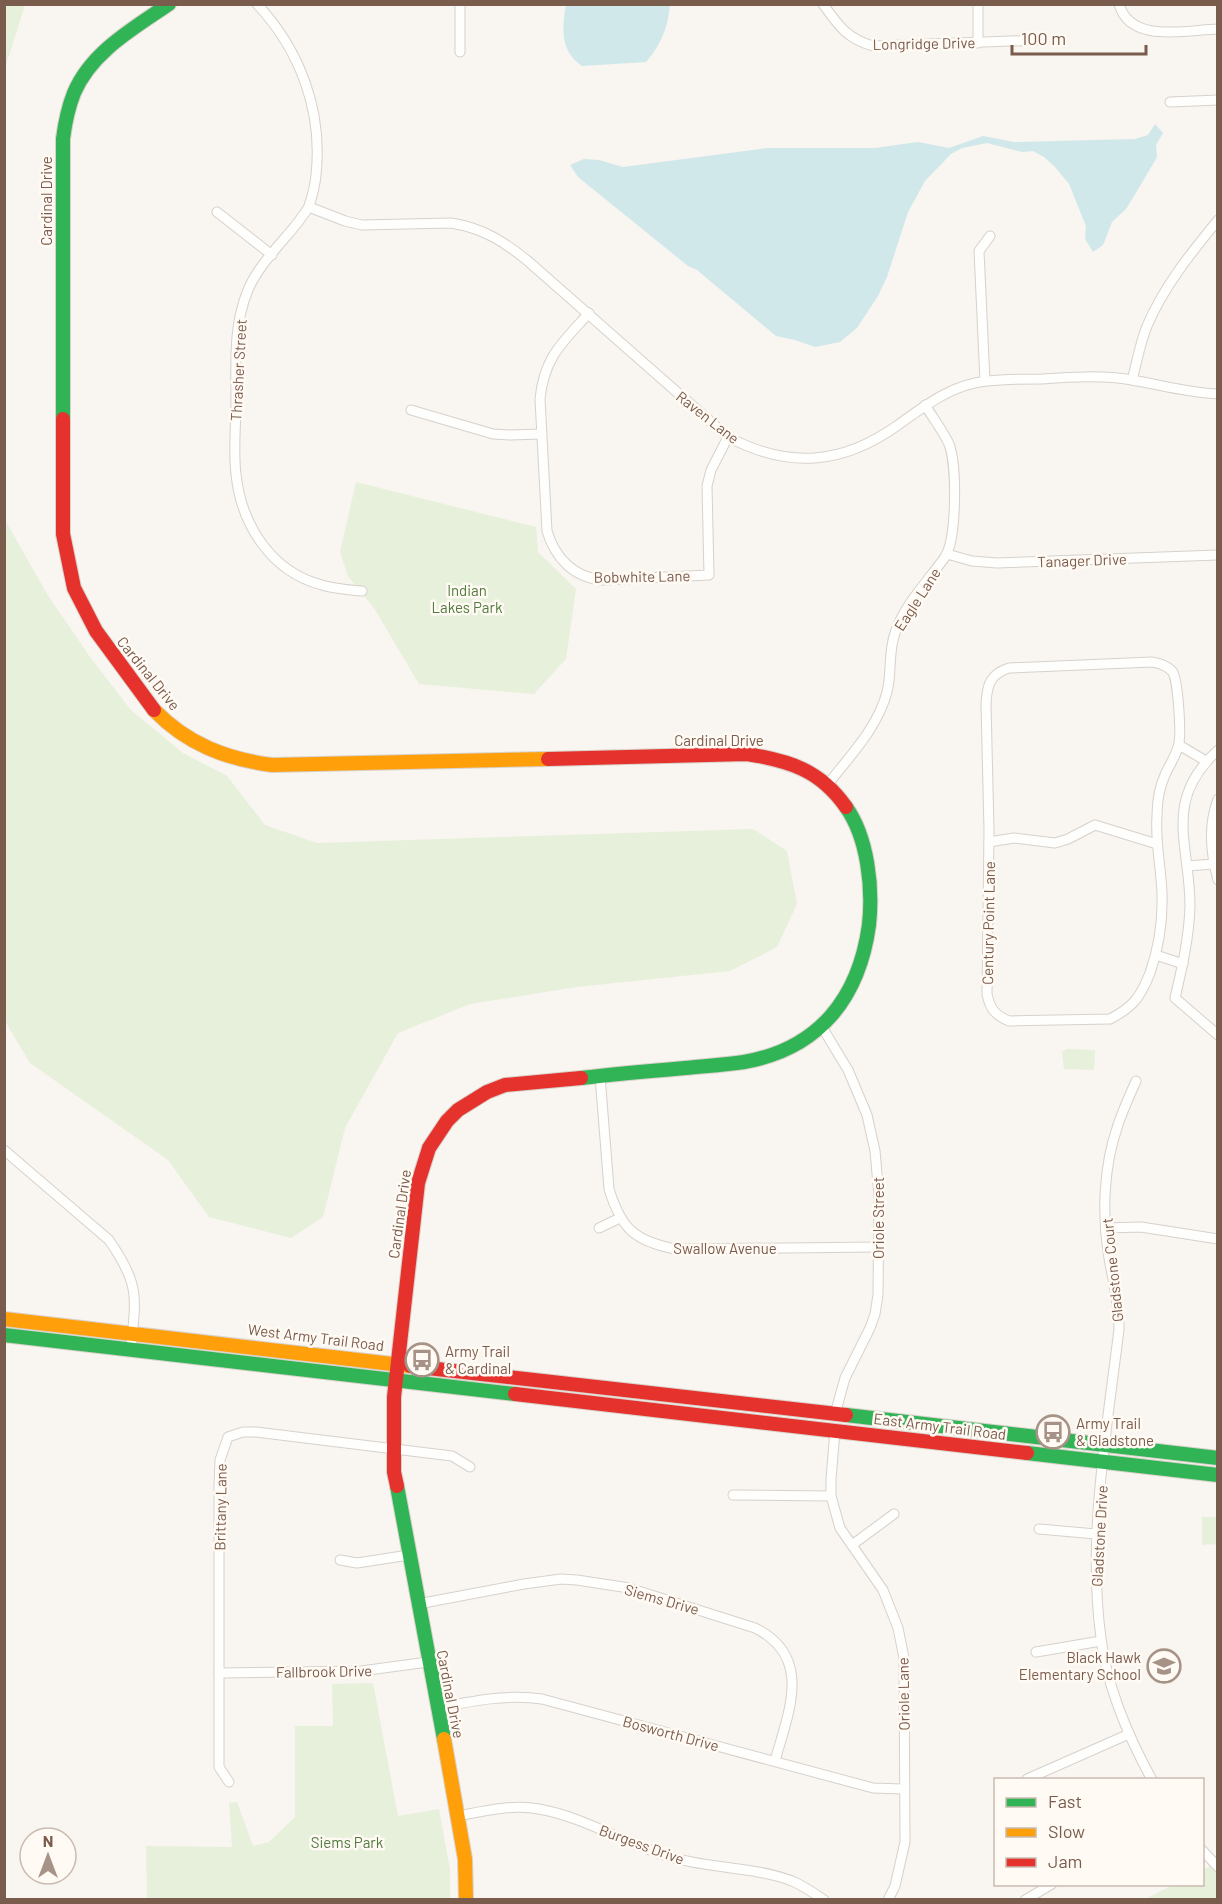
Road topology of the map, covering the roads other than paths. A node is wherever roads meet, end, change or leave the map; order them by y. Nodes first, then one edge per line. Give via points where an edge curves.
1 (169, 4) edge
2 (257, 4) edge
3 (460, 4) edge
4 (823, 4) edge
5 (978, 4) edge
6 (1119, 4) edge
7 (1218, 29) edge
8 (1042, 40) dead end
9 (978, 42) junction
10 (460, 52) dead end
11 (1218, 100) edge
12 (1170, 102) dead end
13 (309, 207) junction
14 (217, 212) dead end
15 (1218, 220) edge
16 (990, 236) dead end
17 (272, 255) junction
18 (589, 313) junction
19 (1132, 380) junction
20 (986, 381) junction
21 (1218, 394) edge
22 (925, 405) junction
23 (411, 410) dead end
24 (541, 434) junction
25 (728, 437) junction
26 (946, 554) junction
27 (1218, 555) edge
28 (362, 591) dead end
29 (1179, 745) junction
30 (1218, 750) edge
31 (1206, 761) junction
32 (828, 784) junction
33 (1218, 799) edge
34 (988, 842) junction
35 (1157, 844) junction
36 (1213, 864) junction
37 (1187, 866) junction
38 (1218, 880) edge
39 (1156, 955) junction
40 (1183, 964) junction
41 (822, 1027) junction
42 (1218, 1035) edge
43 (600, 1076) junction
44 (1136, 1081) dead end
45 (4, 1150) edge
46 (620, 1218) junction
47 (599, 1228) dead end
48 (1106, 1228) junction
49 (1218, 1239) edge
50 (878, 1247) junction
51 (4, 1318) edge
52 (133, 1333) junction
53 (4, 1335) edge
54 (131, 1348) junction
55 (397, 1364) junction
56 (395, 1379) junction
57 (659, 1394) joint
58 (836, 1414) junction
59 (835, 1431) junction
60 (1106, 1445) junction
61 (394, 1449) junction
62 (1218, 1458) edge
63 (1104, 1462) junction
64 (470, 1467) dead end
65 (1218, 1476) edge
66 (733, 1495) dead end
67 (831, 1496) junction
68 (894, 1514) dead end
69 (1039, 1529) dead end
70 (1096, 1534) junction
71 (852, 1545) junction
72 (409, 1554) junction
73 (340, 1560) dead end
74 (418, 1604) junction
75 (1101, 1641) junction
76 (1036, 1653) dead end
77 (428, 1662) junction
78 (219, 1673) junction
79 (437, 1708) junction
80 (1129, 1734) junction
81 (775, 1761) junction
82 (1029, 1778) edge
83 (1151, 1778) edge
84 (229, 1782) dead end
85 (903, 1789) junction
86 (458, 1816) junction
87 (1204, 1851) edge
88 (1218, 1867) edge
89 (1048, 1886) edge
90 (466, 1899) edge
91 (824, 1899) edge
92 (888, 1899) edge
93 (1025, 1899) edge

1 - 32 street, Cardinal Drive via 90,64 69,104 63,139 66,560 86,617 143,696 162,718 189,738 230,758 265,765 747,754 790,762
2 - 13 street, Thrasher Street via 290,46 311,100 317,150
3 - 10 street
4 - 9 street, Longridge Drive via 840,29 873,46
5 - 9 street
6 - 7 street via 1127,20 1138,28
8 - 9 street, Longridge Drive
11 - 12 street
13 - 17 street, Thrasher Street
13 - 18 street, Raven Lane via 362,225 444,223 483,231 511,247
14 - 17 street
15 - 19 street via 1184,262 1159,302 1145,333
16 - 20 street via 979,251
17 - 28 street, Thrasher Street via 249,288 237,327 235,472 239,497 254,532 269,554 292,572 320,585
18 - 24 street, Bobwhite Lane via 547,366 540,399
18 - 25 street, Raven Lane
19 - 20 street, Raven Lane via 1082,377
19 - 21 street, Raven Lane
20 - 22 street, Raven Lane via 952,390
22 - 25 street, Raven Lane via 876,440 829,457 786,458
22 - 26 street, Eagle Lane via 953,458 954,523
23 - 24 street via 493,434
24 - 25 street, Bobwhite Lane via 551,546 570,568 603,580 709,575 707,486
26 - 27 street, Tanager Drive via 997,563
26 - 32 street, Eagle Lane via 898,624 887,693 874,722
29 - 31 street
29 - 34 street, Century Point Lane via 1177,684 1174,672 1163,664 1009,668 997,672 987,692
29 - 35 street, Century Point Lane via 1163,778 1157,802
30 - 31 street
31 - 37 street via 1190,785 1184,805 1182,832
32 - 41 street, Cardinal Drive via 850,811 863,842 871,917 857,979
33 - 36 street via 1211,834
34 - 35 street via 1014,838 1055,843 1095,825
34 - 39 street, Century Point Lane via 987,994 989,1006 997,1016 1009,1021 1110,1020 1136,1001
35 - 39 street, Century Point Lane via 1162,892
36 - 37 street
36 - 38 street
37 - 40 street via 1190,906
39 - 40 street
40 - 42 street via 1175,998
41 - 43 street, Cardinal Drive via 796,1044 758,1059
41 - 50 street, Oriole Street via 848,1070 867,1115 878,1174
43 - 46 street, Swallow Avenue via 609,1189
43 - 55 street, Cardinal Drive via 505,1085 487,1091 450,1115 425,1156 418,1183
44 - 48 street, Gladstone Court via 1110,1155
45 - 52 street via 109,1240 132,1281 136,1300
46 - 47 street
46 - 50 street, Swallow Avenue via 625,1227 648,1242 675,1249
48 - 49 street via 1141,1227
48 - 60 street, Gladstone Court via 1119,1321
50 - 58 street, Oriole Street via 875,1314 845,1378
51 - 52 street, West Army Trail Road
52 - 54 street
52 - 55 street, West Army Trail Road
53 - 54 street
54 - 56 street
55 - 56 street, Cardinal Drive
55 - 57 street, West Army Trail Road
56 - 59 street, East Army Trail Road
56 - 61 street, Cardinal Drive
57 - 58 street, East Army Trail Road
58 - 60 street, East Army Trail Road
59 - 63 street, East Army Trail Road
59 - 67 street, Oriole Lane
60 - 62 street, East Army Trail Road
60 - 63 street, Gladstone Court
61 - 64 street via 452,1456
61 - 72 street, Cardinal Drive via 394,1472
61 - 78 street, Brittany Lane via 256,1432 228,1437 220,1460 219,1486
63 - 65 street, East Army Trail Road
63 - 70 street, Gladstone Drive
66 - 67 street
67 - 71 street, Oriole Lane via 840,1528
68 - 71 street
69 - 70 street
70 - 75 street, Gladstone Drive
71 - 85 street, Oriole Lane via 883,1590 901,1642
72 - 73 street via 357,1563
72 - 74 street, Cardinal Drive
74 - 77 street, Cardinal Drive
74 - 81 street, Siems Drive via 524,1584 577,1580 629,1588 755,1628 779,1645 792,1677 792,1699
75 - 76 street
75 - 80 street, Gladstone Drive
77 - 78 street, Fallbrook Drive via 361,1671
77 - 79 street, Cardinal Drive
78 - 84 street via 219,1767
79 - 81 street, Bosworth Drive via 523,1696
79 - 86 street, Cardinal Drive
80 - 82 street
80 - 83 street, Gladstone Drive
81 - 85 street, Bosworth Drive via 873,1788
85 - 92 street, Oriole Lane via 905,1842
86 - 90 street, Cardinal Drive
86 - 91 street, Burgess Drive via 499,1808 555,1813 679,1860 792,1881
87 - 88 street
89 - 93 street

